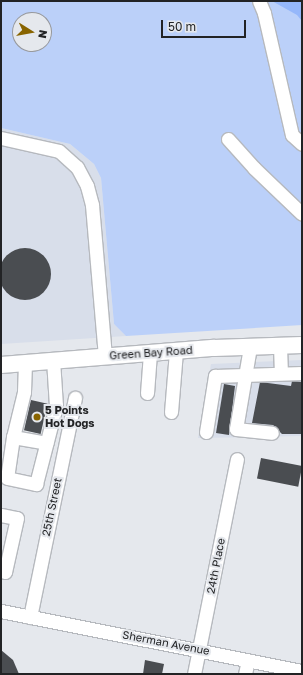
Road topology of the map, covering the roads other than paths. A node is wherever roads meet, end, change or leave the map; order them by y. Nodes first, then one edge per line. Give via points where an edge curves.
1 (259, 1) edge
2 (1, 138) edge
3 (228, 138) dead end
4 (302, 144) edge
5 (302, 214) edge
6 (302, 345) edge
7 (280, 346) junction
8 (250, 347) junction
9 (176, 351) junction
10 (150, 353) junction
11 (105, 356) junction
12 (53, 360) junction
13 (25, 363) junction
14 (1, 365) edge
15 (281, 373) junction
16 (302, 373) edge
17 (246, 374) junction
18 (147, 393) dead end
19 (75, 398) dead end
20 (171, 412) dead end
21 (206, 432) dead end
22 (272, 433) dead end
23 (13, 437) junction
24 (46, 443) junction
25 (236, 459) dead end
26 (1, 515) edge
27 (1, 571) edge
28 (1, 611) edge
29 (30, 617) junction
30 (199, 650) junction
31 (248, 660) junction
32 (302, 671) edge
33 (194, 674) edge
34 (245, 674) edge

1 - 4 street via 292,135
2 - 11 street via 59,151 76,166 87,186 92,205
3 - 5 street via 254,168
6 - 7 main road, Green Bay Road
7 - 8 main road, Green Bay Road
7 - 15 street
8 - 9 main road, Green Bay Road
8 - 17 street
9 - 10 main road, Green Bay Road
9 - 20 street
10 - 11 main road, Green Bay Road
10 - 18 street
11 - 12 main road, Green Bay Road
12 - 13 main road, Green Bay Road
12 - 24 street via 56,406
13 - 14 main road, Green Bay Road
13 - 23 street via 24,392
15 - 16 street
15 - 17 street
17 - 21 street via 215,376
17 - 22 street via 236,428
19 - 29 street, 25th Street
23 - 24 street
23 - 24 street via 7,478 36,484
25 - 30 street, 24th Place
26 - 27 street via 16,518 5,572
28 - 29 street, Sherman Avenue
29 - 30 street, Sherman Avenue
30 - 31 street, Sherman Avenue
30 - 33 street, 24th Place
31 - 32 street, Sherman Avenue
31 - 34 street

